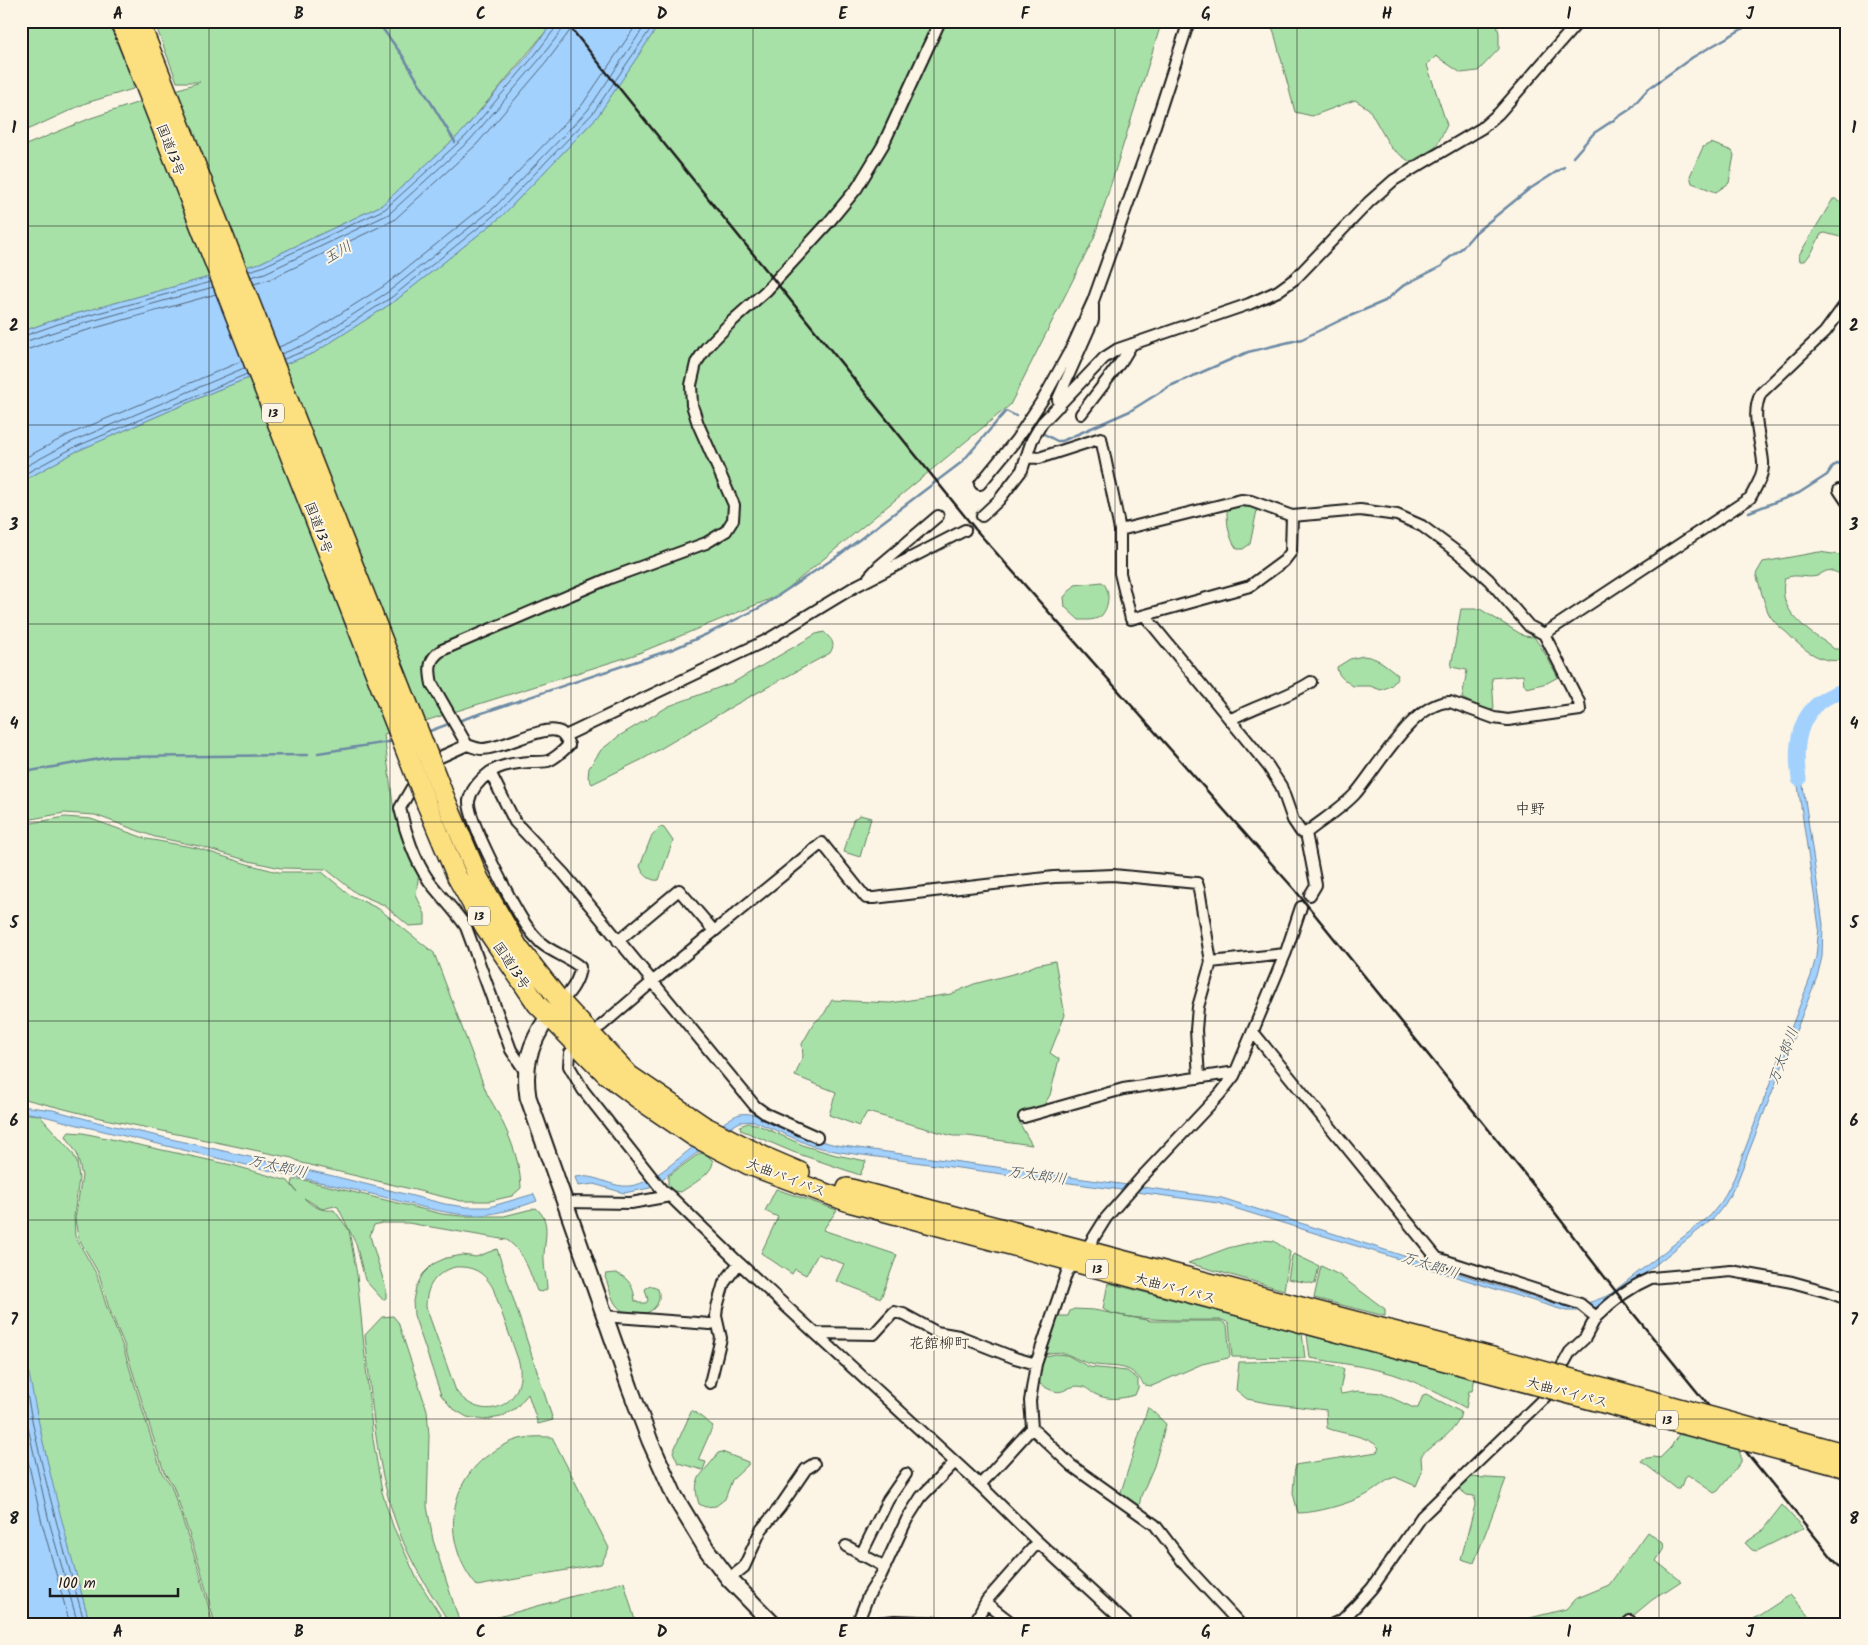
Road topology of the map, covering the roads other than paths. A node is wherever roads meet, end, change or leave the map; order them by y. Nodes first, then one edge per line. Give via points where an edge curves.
1 (120, 21) edge
2 (139, 21) edge
3 (940, 21) edge
4 (1189, 21) edge
5 (1579, 21) edge
6 (1093, 301) junction
7 (1847, 302) edge
8 (1132, 344) junction
9 (1059, 406) junction
10 (1081, 414) dead end
11 (1027, 457) junction
12 (980, 484) dead end
13 (1839, 490) dead end
14 (1847, 502) edge
15 (938, 516) dead end
16 (982, 516) tunnel mouth
17 (1292, 516) junction
18 (965, 530) tunnel mouth
19 (1120, 530) junction
20 (865, 582) junction
21 (1146, 617) junction
22 (1544, 634) junction
23 (1311, 682) dead end
24 (1230, 720) junction
25 (565, 736) junction
26 (467, 745) junction
27 (490, 772) junction
28 (1306, 832) junction
29 (1310, 895) dead end
30 (1301, 906) dead end
31 (464, 907) junction
32 (714, 931) junction
33 (618, 941) junction
34 (1286, 954) junction
35 (1211, 962) junction
36 (652, 982) junction
37 (561, 1002) junction
38 (548, 1017) junction
39 (601, 1026) dead end
40 (1253, 1032) junction
41 (570, 1054) dead end
42 (525, 1071) junction
43 (1236, 1072) junction
44 (1199, 1078) junction
45 (1024, 1117) dead end
46 (711, 1137) junction
47 (817, 1137) dead end
48 (666, 1193) junction
49 (566, 1202) junction
50 (1080, 1256) junction
51 (739, 1263) junction
52 (1847, 1299) edge
53 (1593, 1313) junction
54 (603, 1316) junction
55 (717, 1322) junction
56 (815, 1333) junction
57 (1036, 1364) junction
58 (1490, 1365) junction
59 (710, 1383) dead end
60 (1032, 1428) junction
61 (1847, 1454) edge
62 (954, 1463) junction
63 (814, 1464) dead end
64 (1847, 1468) edge
65 (906, 1474) dead end
66 (980, 1485) junction
67 (1038, 1542) junction
68 (846, 1546) dead end
69 (861, 1554) junction
70 (885, 1567) junction
71 (729, 1579) junction
72 (986, 1603) junction
73 (773, 1624) edge
74 (858, 1624) edge
75 (870, 1624) edge
76 (967, 1624) edge
77 (974, 1624) edge
78 (1014, 1624) edge
79 (1126, 1624) edge
80 (1240, 1624) edge
81 (1333, 1624) edge

1 - 31 highway, 国道13号 / 13, bridge via 457,877
2 - 37 highway, 国道13号 / 13, bridge via 479,879 518,947
3 - 26 street via 883,145 857,188 767,290 730,322 696,363 692,405 734,505 732,522 726,531 706,543 610,578 434,655 430,667 432,684
4 - 6 street
5 - 8 street via 1499,113 1482,128 1394,180 1296,278 1250,304
6 - 9 street via 1093,320 1058,399
6 - 12 street via 1045,396 1016,440
7 - 22 street via 1824,332 1757,400 1763,463 1760,480 1750,498
8 - 9 street via 1104,358
8 - 10 street
9 - 11 street via 1042,423
11 - 16 street via 1012,485
11 - 19 street via 1040,458 1101,438
13 - 14 street
15 - 20 street
17 - 19 street via 1242,500
17 - 21 street via 1291,552 1262,578 1250,586
17 - 22 street via 1360,510 1397,515 1422,526 1465,558 1529,626
18 - 20 street
19 - 21 street via 1120,573 1131,620
20 - 25 street via 767,640
21 - 24 street
22 - 28 street via 1579,702 1580,710 1508,720 1450,702 1432,707 1399,736 1355,794
23 - 24 street via 1283,698
24 - 28 street via 1268,766 1281,786 1293,820 1301,832
25 - 26 street via 559,731 549,730 499,746 481,749
25 - 27 street via 569,745 547,761 504,766
26 - 31 street via 438,758 411,789 400,808 405,832 429,880
27 - 33 street via 515,822 564,874
27 - 37 street via 473,790 470,810 484,846 526,926 541,943 580,967 576,983
28 - 29 street via 1316,886
30 - 34 street
31 - 38 highway, 国道13号 / 13 via 485,927
31 - 42 street via 466,927 511,1050
32 - 33 street via 678,890
32 - 35 street via 822,843 866,898 1054,877 1113,875 1197,883
32 - 36 street
33 - 36 street
34 - 35 street
34 - 40 street
35 - 44 street via 1198,1007
36 - 39 street
36 - 47 street via 755,1106
37 - 38 street
37 - 46 highway, 大曲バイパス / 13 via 629,1074
38 - 42 street via 532,1048
38 - 46 highway, 大曲バイパス / 13 via 607,1075 640,1100
40 - 43 street
40 - 53 street via 1437,1258 1580,1304
41 - 48 street via 569,1066 582,1090
42 - 49 street via 528,1097
43 - 44 street
43 - 50 street via 1220,1094 1106,1218
44 - 45 street via 1123,1089
46 - 50 highway, 大曲バイパス / 13 via 826,1183
48 - 49 street via 631,1203
48 - 51 street
49 - 54 street
50 - 57 street via 1067,1272
50 - 58 highway, 大曲バイパス / 13
51 - 55 street via 724,1283
51 - 56 street
52 - 53 street via 1792,1282 1731,1271 1651,1278
53 - 81 street via 1585,1338 1570,1352 1545,1397 1422,1516 1372,1588 1342,1620
54 - 55 street
54 - 71 street via 675,1497
55 - 59 street via 721,1338
56 - 57 street via 874,1334 894,1312 936,1332 960,1336
56 - 62 street
57 - 60 street via 1030,1401
58 - 61 highway, 大曲バイパス / 13, bridge
58 - 64 highway, 大曲バイパス / 13, bridge
60 - 66 street
60 - 80 street via 1072,1466 1155,1525 1187,1567
62 - 66 street
62 - 70 street via 921,1497
63 - 71 street via 761,1530 744,1567
65 - 69 street via 888,1500
66 - 67 street
67 - 72 street
67 - 79 street
68 - 69 street
69 - 70 street
70 - 74 street via 868,1596
71 - 73 street
72 - 77 street
72 - 78 street
75 - 76 street via 895,1621

